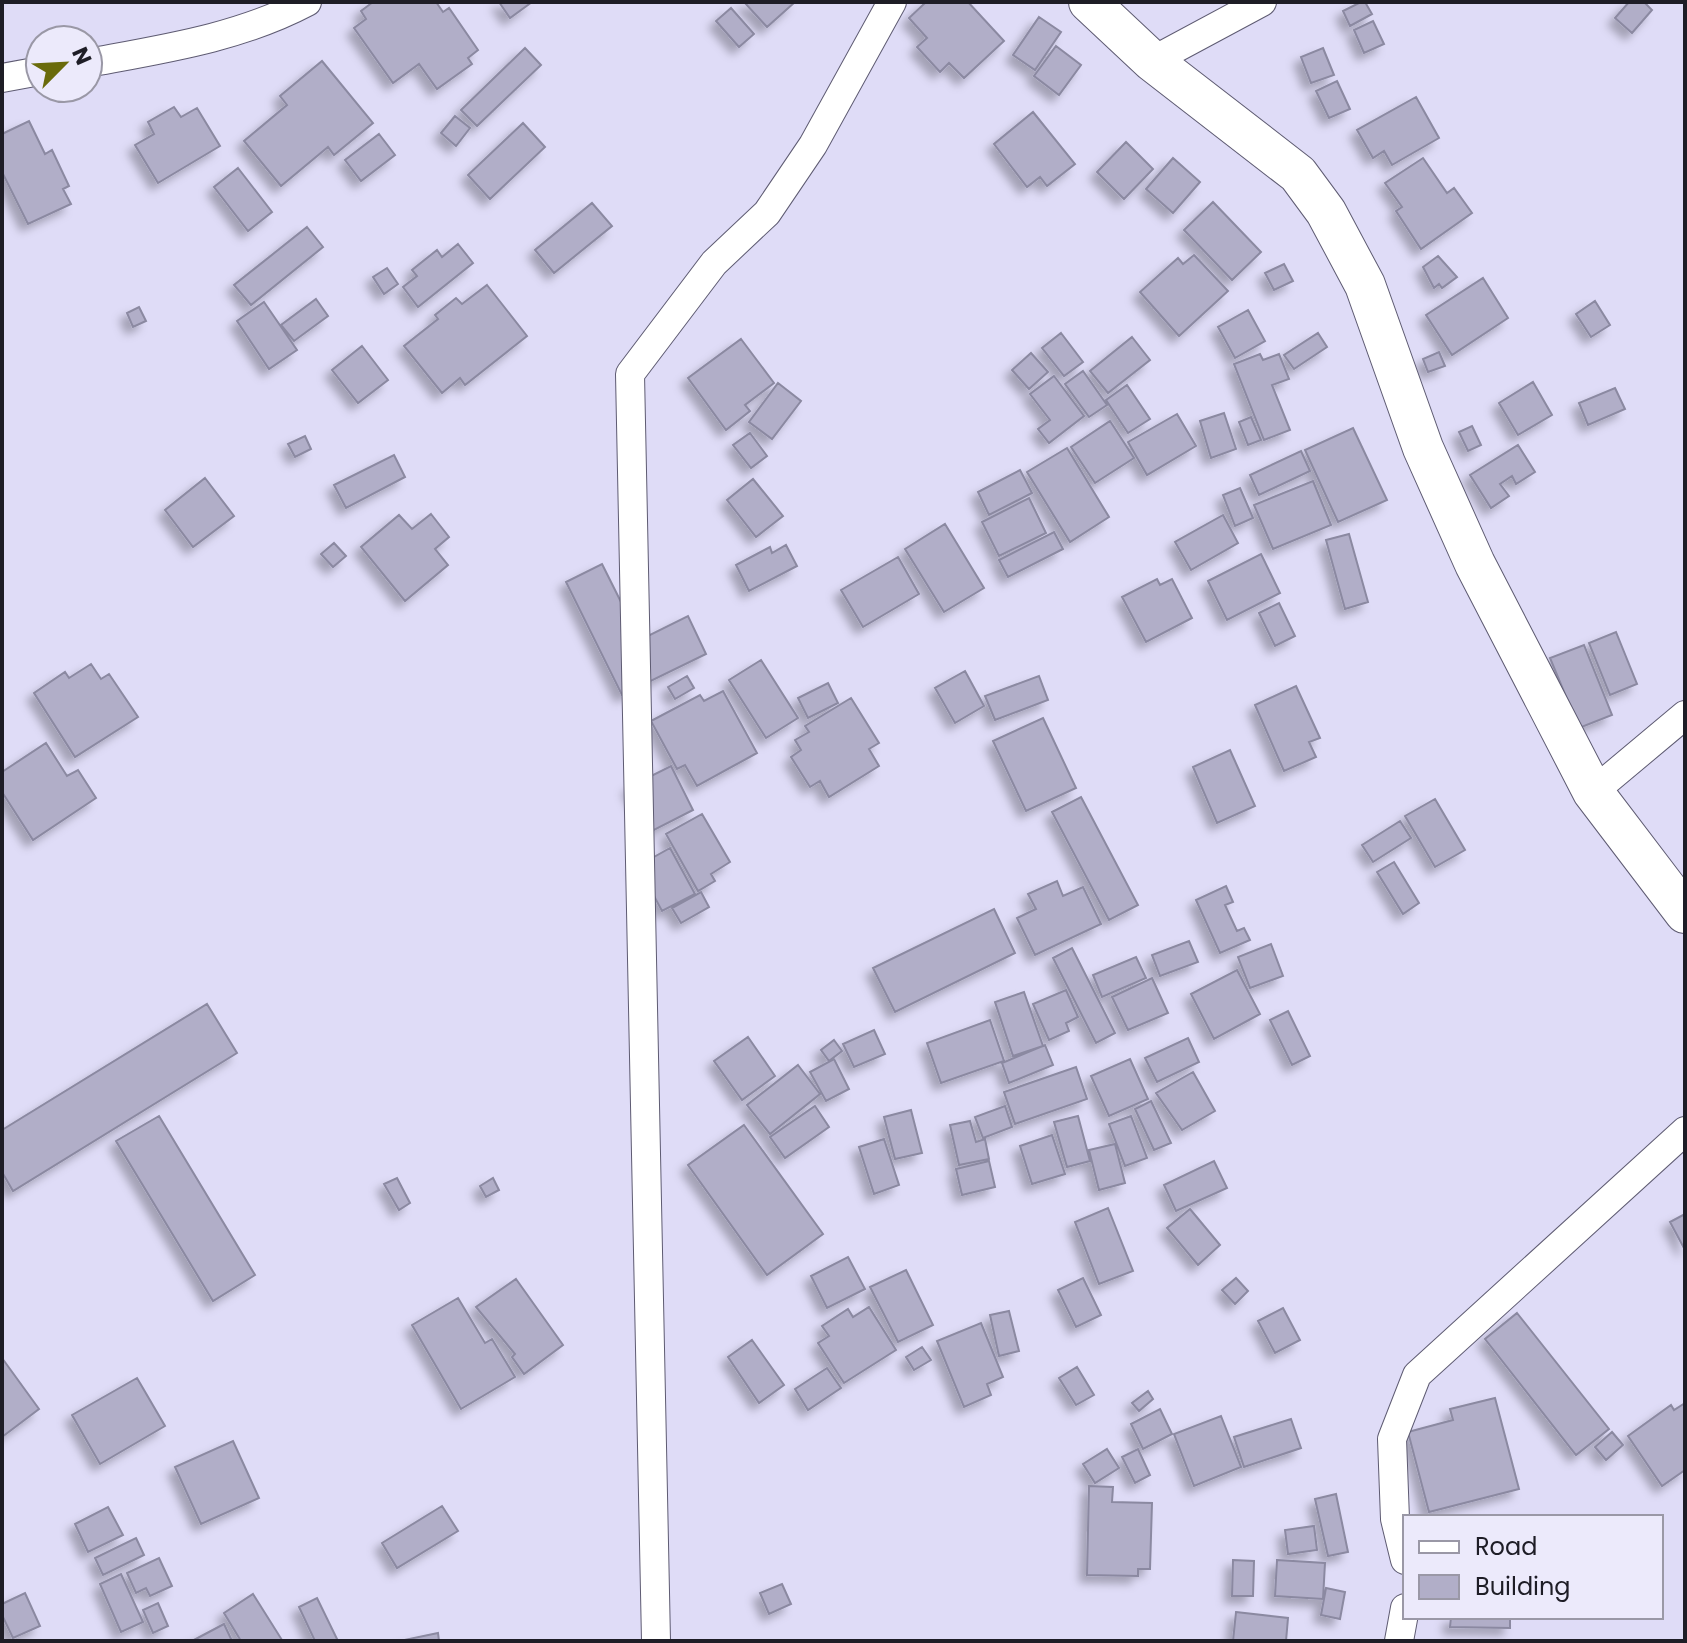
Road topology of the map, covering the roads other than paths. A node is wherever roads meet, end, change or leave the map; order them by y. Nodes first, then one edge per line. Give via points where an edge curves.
1 (307, 2) edge
2 (892, 2) edge
3 (1089, 2) edge
4 (1262, 2) edge
5 (104, 60) edge
6 (1152, 61) junction
7 (24, 74) edge
8 (2, 78) edge
9 (1685, 715) edge
10 (1593, 792) junction
11 (1685, 913) edge
12 (1685, 1131) edge
13 (1403, 1552) edge
14 (1403, 1619) edge
15 (656, 1641) edge
16 (1399, 1641) edge

1 - 5 street via 272,20 195,43
2 - 15 street via 813,145 767,213 714,263 630,374
3 - 6 street
4 - 6 street
6 - 10 street via 1298,174 1326,212 1365,285 1423,448 1475,564
7 - 8 street
9 - 10 street
10 - 11 street
12 - 13 street via 1417,1375 1392,1439 1395,1519
14 - 16 street

